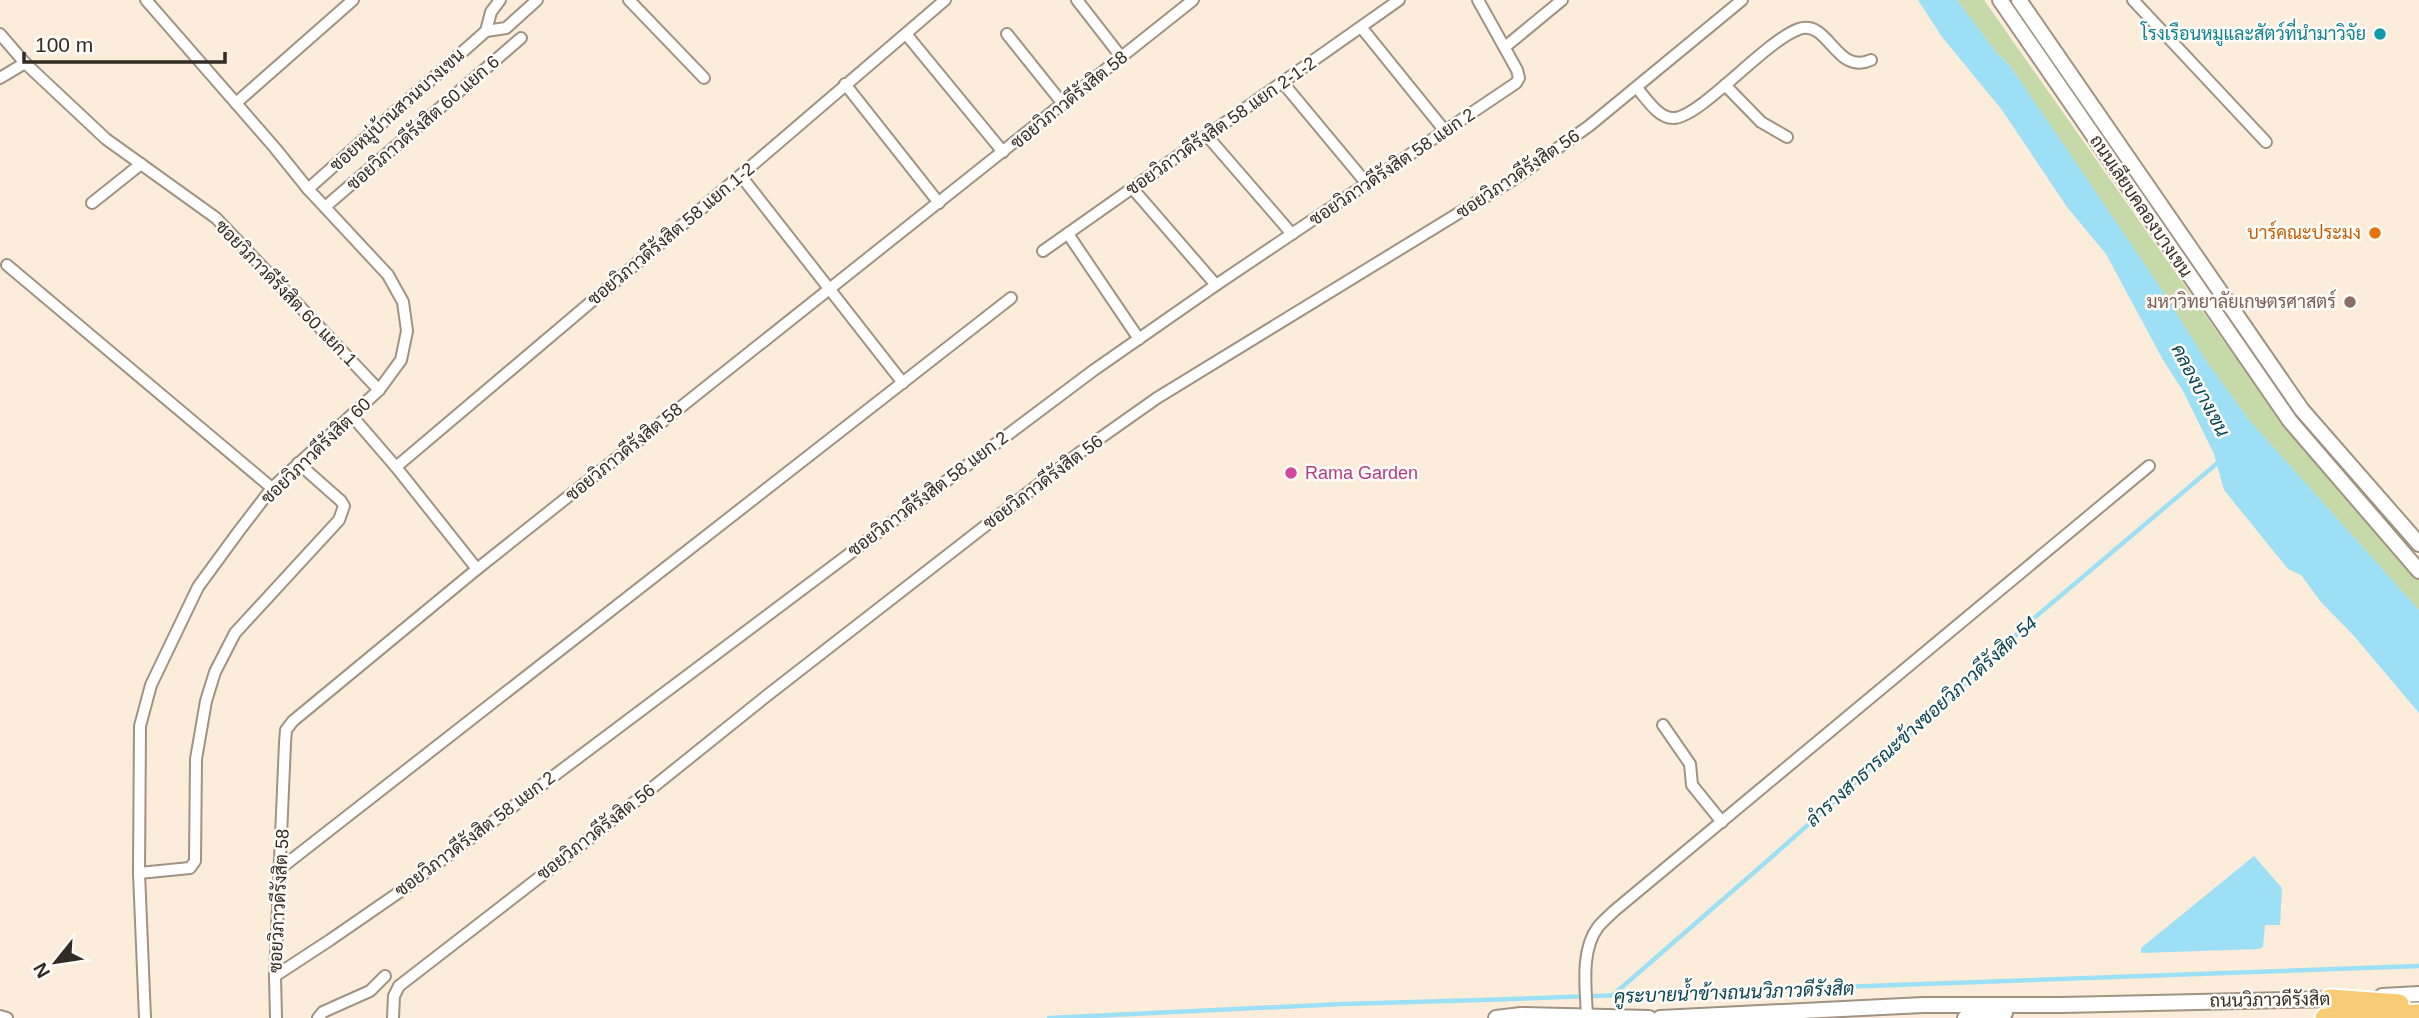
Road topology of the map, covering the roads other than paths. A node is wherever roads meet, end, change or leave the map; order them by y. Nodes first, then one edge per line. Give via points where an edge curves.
1 (146, 0) edge
2 (353, 0) edge
3 (500, 0) edge
4 (537, 0) edge
5 (629, 0) edge
6 (945, 0) edge
7 (1077, 0) edge
8 (1399, 0) edge
9 (1478, 0) edge
10 (1562, 0) edge
11 (1742, 0) edge
12 (2000, 0) edge
13 (2019, 0) edge
14 (2133, 0) edge
15 (1188, 1) edge
16 (1361, 27) junction
17 (486, 31) junction
18 (0, 34) edge
19 (906, 34) junction
20 (1007, 34) dead end
21 (522, 38) dead end
22 (1505, 47) junction
23 (1122, 58) junction
24 (1871, 60) dead end
25 (24, 63) junction
26 (0, 78) edge
27 (704, 78) dead end
28 (1283, 83) junction
29 (845, 84) junction
30 (1725, 85) junction
31 (1637, 88) junction
32 (236, 103) junction
33 (1063, 104) junction
34 (1445, 131) junction
35 (1208, 136) junction
36 (1787, 137) dead end
37 (2266, 142) dead end
38 (1003, 152) junction
39 (141, 164) junction
40 (741, 176) junction
41 (1367, 184) junction
42 (308, 189) junction
43 (1133, 189) junction
44 (92, 203) dead end
45 (939, 203) junction
46 (325, 208) junction
47 (1068, 234) junction
48 (1292, 234) junction
49 (1043, 251) dead end
50 (7, 265) dead end
51 (1216, 285) junction
52 (829, 289) junction
53 (1011, 298) dead end
54 (1139, 339) junction
55 (903, 383) junction
56 (379, 390) junction
57 (352, 416) junction
58 (298, 463) junction
59 (2149, 466) dead end
60 (396, 467) junction
61 (272, 488) junction
62 (2419, 544) edge
63 (477, 569) junction
64 (2419, 571) edge
65 (1663, 725) dead end
66 (1722, 822) junction
67 (281, 867) junction
68 (139, 873) junction
69 (275, 976) junction
70 (385, 976) dead end
71 (2419, 997) edge
72 (2062, 1005) junction
73 (2328, 1009) edge
74 (2419, 1014) edge
75 (0, 1016) edge
76 (1587, 1016) junction
77 (7, 1018) edge
78 (145, 1018) edge
79 (276, 1018) edge
80 (318, 1018) edge
81 (393, 1018) edge
82 (1496, 1018) edge
83 (1649, 1018) edge
84 (1660, 1018) edge
85 (1965, 1018) edge

1 - 32 street, ซอยวิภาวดีรังสิต 60
2 - 32 street
3 - 17 street, ซอยหมู่บ้านสวนบางเขน
4 - 17 street, ซอยหมู่บ้านสวนบางเขน via 506,28
5 - 27 street
6 - 19 street, ซอยวิภาวดีรังสิต 58 แยก 1-2
7 - 23 street
8 - 16 street, ซอยวิภาวดีรังสิต 58 แยก 2-1-2
9 - 22 street, ซอยวิภาวดีรังสิต 58 แยก 2
10 - 22 street
11 - 31 street, ซอยวิภาวดีรังสิต 56
12 - 64 main road, ถนนเลียบคลองบางเขน via 2290,421
13 - 62 main road, ถนนเลียบคลองบางเขน via 2302,410
14 - 37 street
15 - 23 street, ซอยวิภาวดีรังสิต 58
16 - 28 street, ซอยวิภาวดีรังสิต 58 แยก 2-1-2
16 - 34 street
17 - 42 street, ซอยหมู่บ้านสวนบางเขน
18 - 25 street, ซอยวิภาวดีรังสิต 60 แยก 1
19 - 29 street, ซอยวิภาวดีรังสิต 58 แยก 1-2
19 - 38 street
20 - 33 street
21 - 46 street, ซอยวิภาวดีรังสิต 60 แยก 6
22 - 34 street, ซอยวิภาวดีรังสิต 58 แยก 2 via 1517,70 1516,83
23 - 33 street, ซอยวิภาวดีรังสิต 58
24 - 30 street via 1849,62 1818,32 1800,28 1773,44
25 - 26 street
25 - 39 street, ซอยวิภาวดีรังสิต 60 แยก 1 via 106,139
28 - 35 street, ซอยวิภาวดีรังสิต 58 แยก 2-1-2
28 - 41 street
29 - 40 street, ซอยวิภาวดีรังสิต 58 แยก 1-2
29 - 45 street
30 - 31 street via 1684,116 1674,118 1657,110
30 - 36 street via 1760,122
31 - 81 street, ซอยวิภาวดีรังสิต 56 via 1511,181 1157,398 1047,477 399,986
32 - 42 street, ซอยวิภาวดีรังสิต 60
33 - 38 street, ซอยวิภาวดีรังสิต 58
34 - 41 street, ซอยวิภาวดีรังสิต 58 แยก 2
35 - 43 street, ซอยวิภาวดีรังสิต 58 แยก 2-1-2
35 - 48 street
38 - 45 street, ซอยวิภาวดีรังสิต 58
39 - 44 street
39 - 56 street, ซอยวิภาวดีรังสิต 60 แยก 1 via 216,218
40 - 52 street
40 - 60 street, ซอยวิภาวดีรังสิต 58 แยก 1-2
41 - 48 street, ซอยวิภาวดีรังสิต 58 แยก 2
42 - 46 street, ซอยวิภาวดีรังสิต 60
43 - 47 street, ซอยวิภาวดีรังสิต 58 แยก 2-1-2
43 - 51 street
45 - 52 street, ซอยวิภาวดีรังสิต 58
46 - 56 street, ซอยวิภาวดีรังสิต 60 via 388,275 403,302 407,331 401,359
47 - 49 street, ซอยวิภาวดีรังสิต 58 แยก 2-1-2
47 - 54 street
48 - 51 street, ซอยวิภาวดีรังสิต 58 แยก 2
50 - 61 street
51 - 54 street, ซอยวิภาวดีรังสิต 58 แยก 2
52 - 55 street
52 - 63 street, ซอยวิภาวดีรังสิต 58
53 - 55 street
54 - 69 street, ซอยวิภาวดีรังสิต 58 แยก 2 via 398,892
55 - 67 street
56 - 57 street, ซอยวิภาวดีรังสิต 60
57 - 58 street, ซอยวิภาวดีรังสิต 60
57 - 60 street
58 - 61 street, ซอยวิภาวดีรังสิต 60
58 - 68 street via 341,500 343,511 235,633 215,672 205,701 196,759 195,861 190,868
59 - 66 street
60 - 63 street
61 - 68 street, ซอยวิภาวดีรังสิต 60 via 198,587 151,685 139,726
63 - 67 street, ซอยวิภาวดีรังสิต 58 via 303,711 286,730
65 - 66 street via 1689,764 1692,785
66 - 76 street via 1597,928 1589,947
67 - 69 street, ซอยวิภาวดีรังสิต 58
68 - 78 street, ซอยวิภาวดีรังสิต 60
69 - 79 street, ซอยวิภาวดีรังสิต 58
70 - 80 street via 370,990
71 - 73 highway
72 - 73 main road, ถนนวิภาวดีรังสิต
72 - 84 main road, ถนนวิภาวดีรังสิต via 1923,1005
72 - 85 main road
73 - 74 highway, ถนนวิภาวดีรังสิต
75 - 77 street
76 - 82 main road
76 - 83 main road

